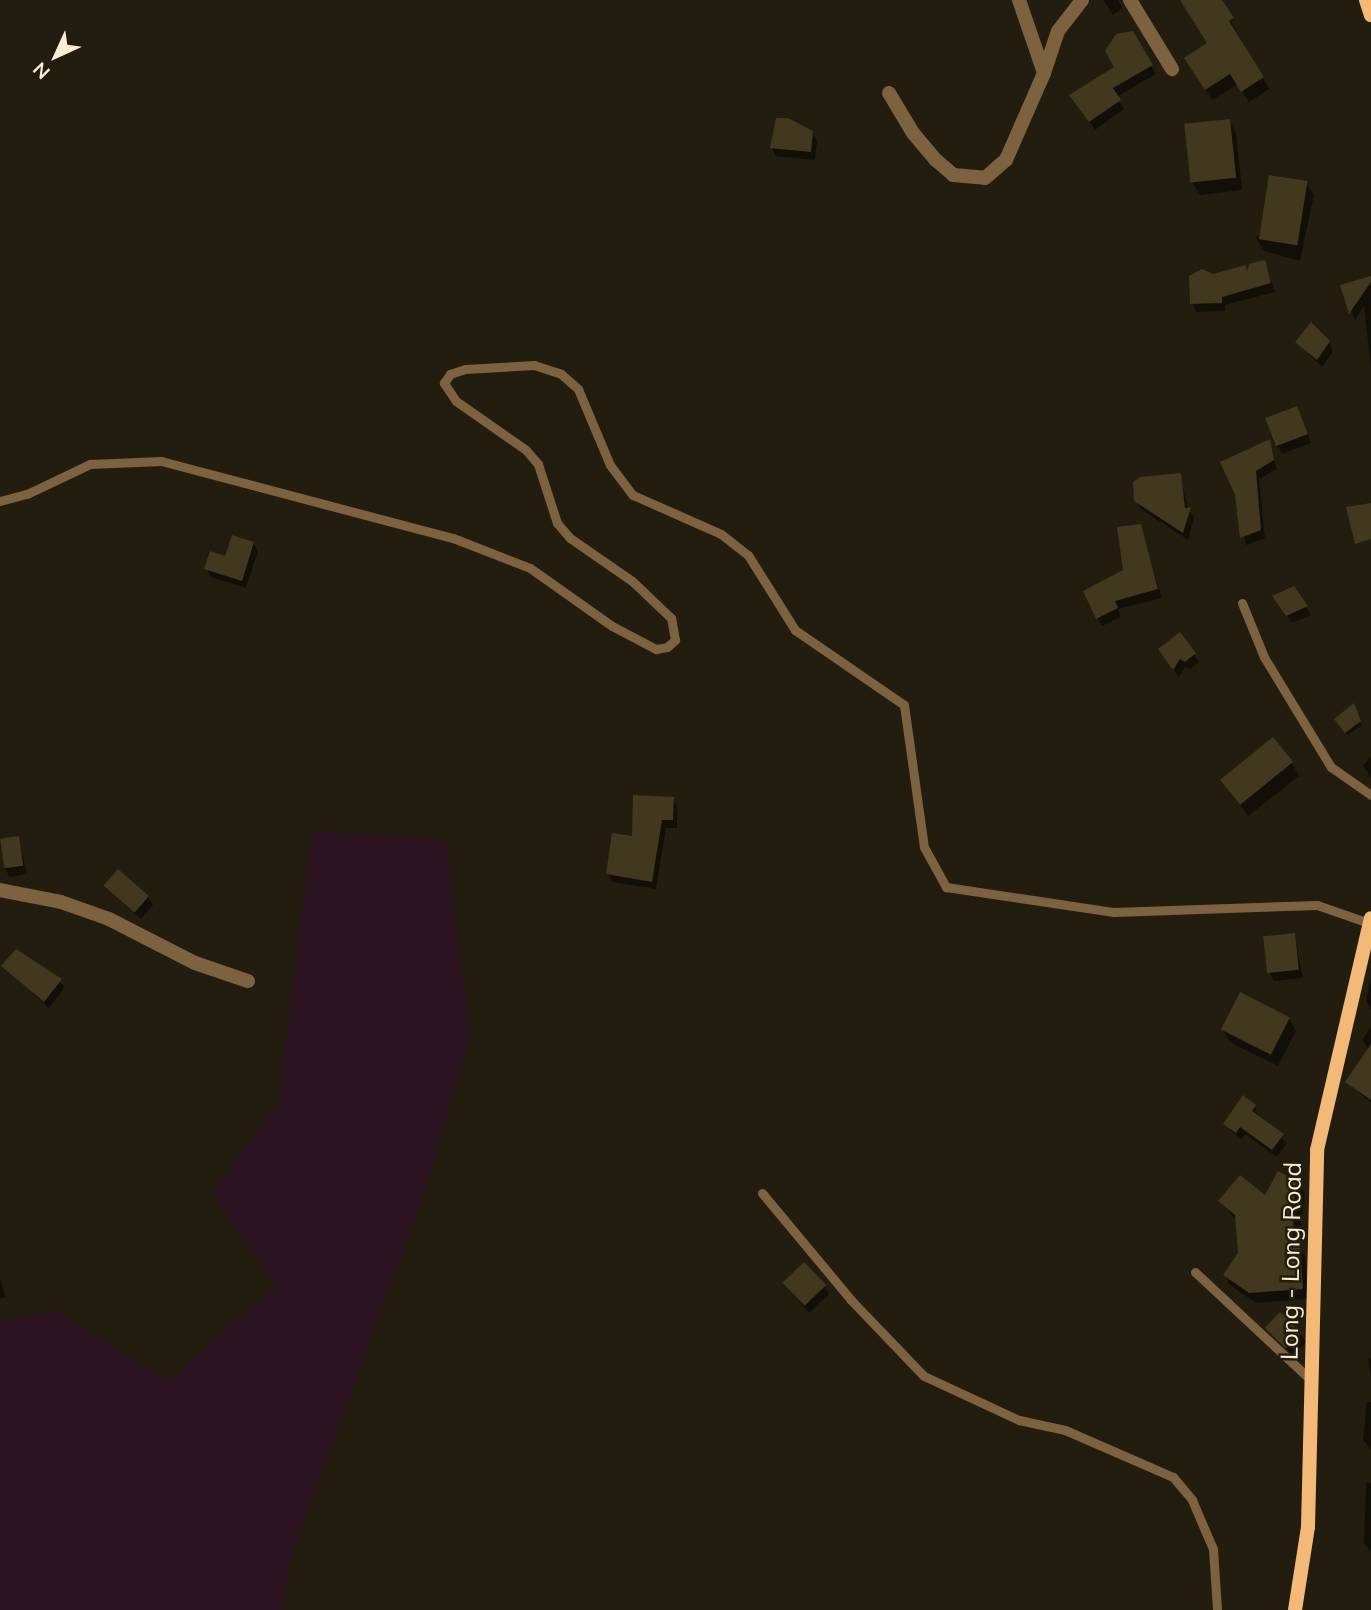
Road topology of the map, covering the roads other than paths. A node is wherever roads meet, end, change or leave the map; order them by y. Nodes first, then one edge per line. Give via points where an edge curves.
1 (1019, 0) edge
2 (1082, 0) edge
3 (1130, 0) edge
4 (1366, 0) edge
5 (1371, 15) edge
6 (1172, 69) dead end
7 (1044, 73) junction
8 (889, 93) dead end
9 (0, 501) edge
10 (1242, 603) dead end
11 (1371, 795) edge
12 (0, 890) edge
13 (1370, 921) edge
14 (248, 981) dead end
15 (762, 1193) dead end
16 (1195, 1272) dead end
17 (1312, 1381) junction
18 (1217, 1610) edge
19 (1295, 1610) edge

1 - 7 street
2 - 7 street via 1058,32
3 - 6 street
4 - 5 main road
7 - 8 street via 1006,160 985,178 953,174 936,160
9 - 13 lane via 27,494 90,464 161,461 453,538 530,568 612,626 656,649 667,647 675,640 671,618 632,582 570,538 557,523 538,464 526,450 456,401 443,383 450,374 465,369 534,365 548,369 561,373 578,389 610,465 633,495 721,534 748,555 795,630 904,705 924,847 946,887 1114,912 1317,905
10 - 11 lane via 1264,657 1331,767
12 - 14 street via 61,902 109,919 195,963
13 - 17 main road, Long - Long Road via 1317,1150
15 - 18 lane via 851,1300 924,1376 1019,1420 1065,1430 1173,1477 1192,1500 1213,1549
16 - 17 lane
17 - 19 main road, Long - Long Road via 1307,1555

